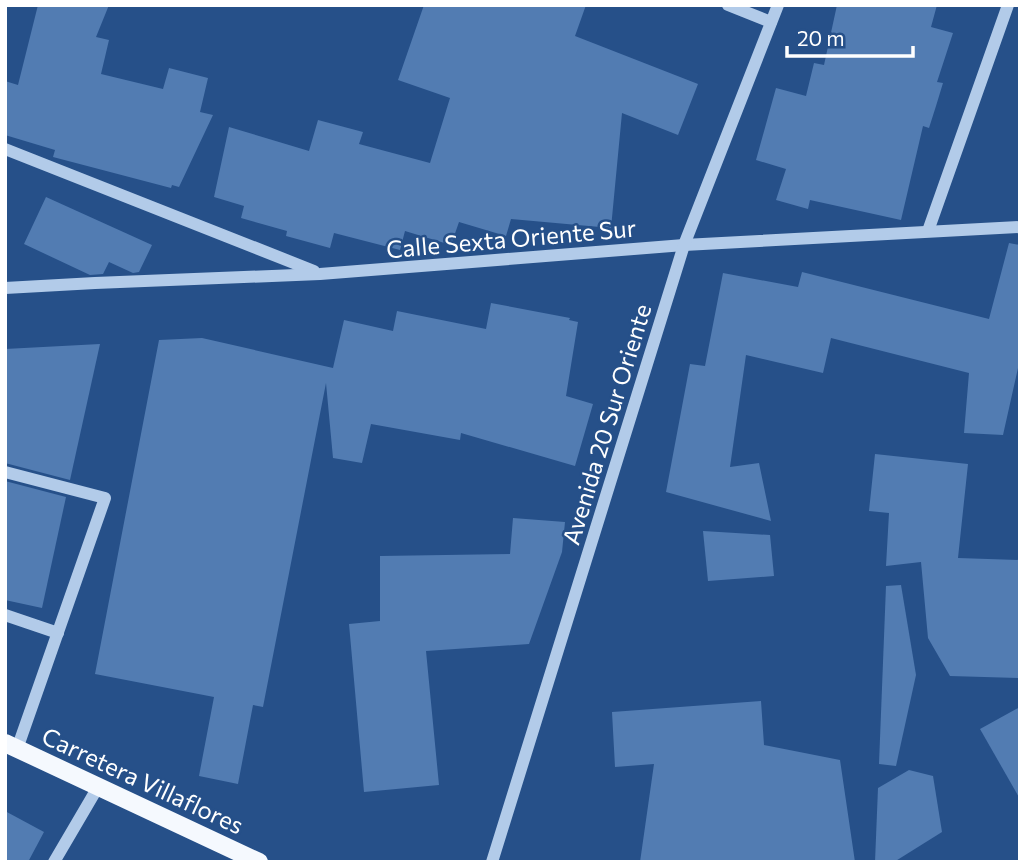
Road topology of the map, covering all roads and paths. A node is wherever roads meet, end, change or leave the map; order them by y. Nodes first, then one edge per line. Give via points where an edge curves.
1 (729, 5) edge
2 (778, 5) edge
3 (1008, 5) edge
4 (771, 22) junction
5 (5, 149) edge
6 (1020, 227) edge
7 (928, 231) junction
8 (684, 245) junction
9 (320, 274) junction
10 (5, 288) edge
11 (5, 472) edge
12 (5, 615) edge
13 (58, 633) junction
14 (11, 746) edge
15 (98, 787) junction
16 (54, 862) edge
17 (259, 862) edge
18 (492, 862) edge

1 - 4 street
2 - 4 street, Avenida 20 Sur Oriente
3 - 7 street
4 - 8 street, Avenida 20 Sur Oriente
5 - 9 street
6 - 7 street, Calle Sexta Oriente Sur
7 - 8 street, Calle Sexta Oriente Sur
8 - 9 street, Calle Sexta Oriente Sur
8 - 18 street, Avenida 20 Sur Oriente
9 - 10 street, Calle Sexta Oriente Sur
11 - 13 street via 106,498
12 - 13 street
13 - 14 street
14 - 15 main road, Carretera Villaflores
15 - 16 street
15 - 17 main road, Carretera Villaflores

